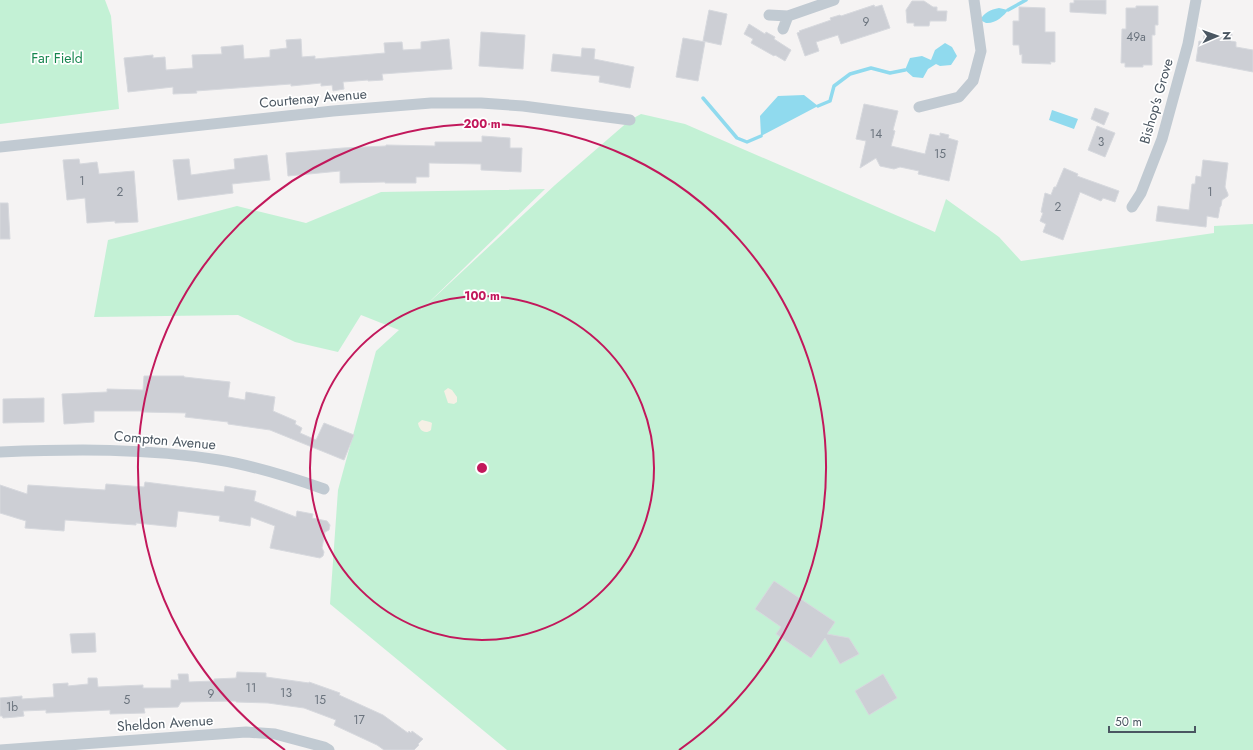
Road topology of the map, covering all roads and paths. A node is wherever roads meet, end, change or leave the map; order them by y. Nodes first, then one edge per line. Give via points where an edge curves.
1 (834, 0) edge
2 (974, 0) edge
3 (1196, 0) edge
4 (769, 15) dead end
5 (788, 16) junction
6 (783, 30) dead end
7 (919, 107) dead end
8 (630, 120) dead end
9 (0, 147) edge
10 (1132, 207) dead end
11 (0, 452) edge
12 (324, 489) dead end
13 (0, 750) edge
14 (329, 750) edge

1 - 5 street
2 - 7 street via 981,51 973,81 958,97
3 - 10 street, Bishop's Grove via 1188,44 1162,139 1141,193
4 - 5 street
5 - 6 street
8 - 9 street, Courtenay Avenue via 523,106 431,103
11 - 12 street, Compton Avenue via 57,449 170,454 262,469
13 - 14 street, Sheldon Avenue via 246,732 275,734

